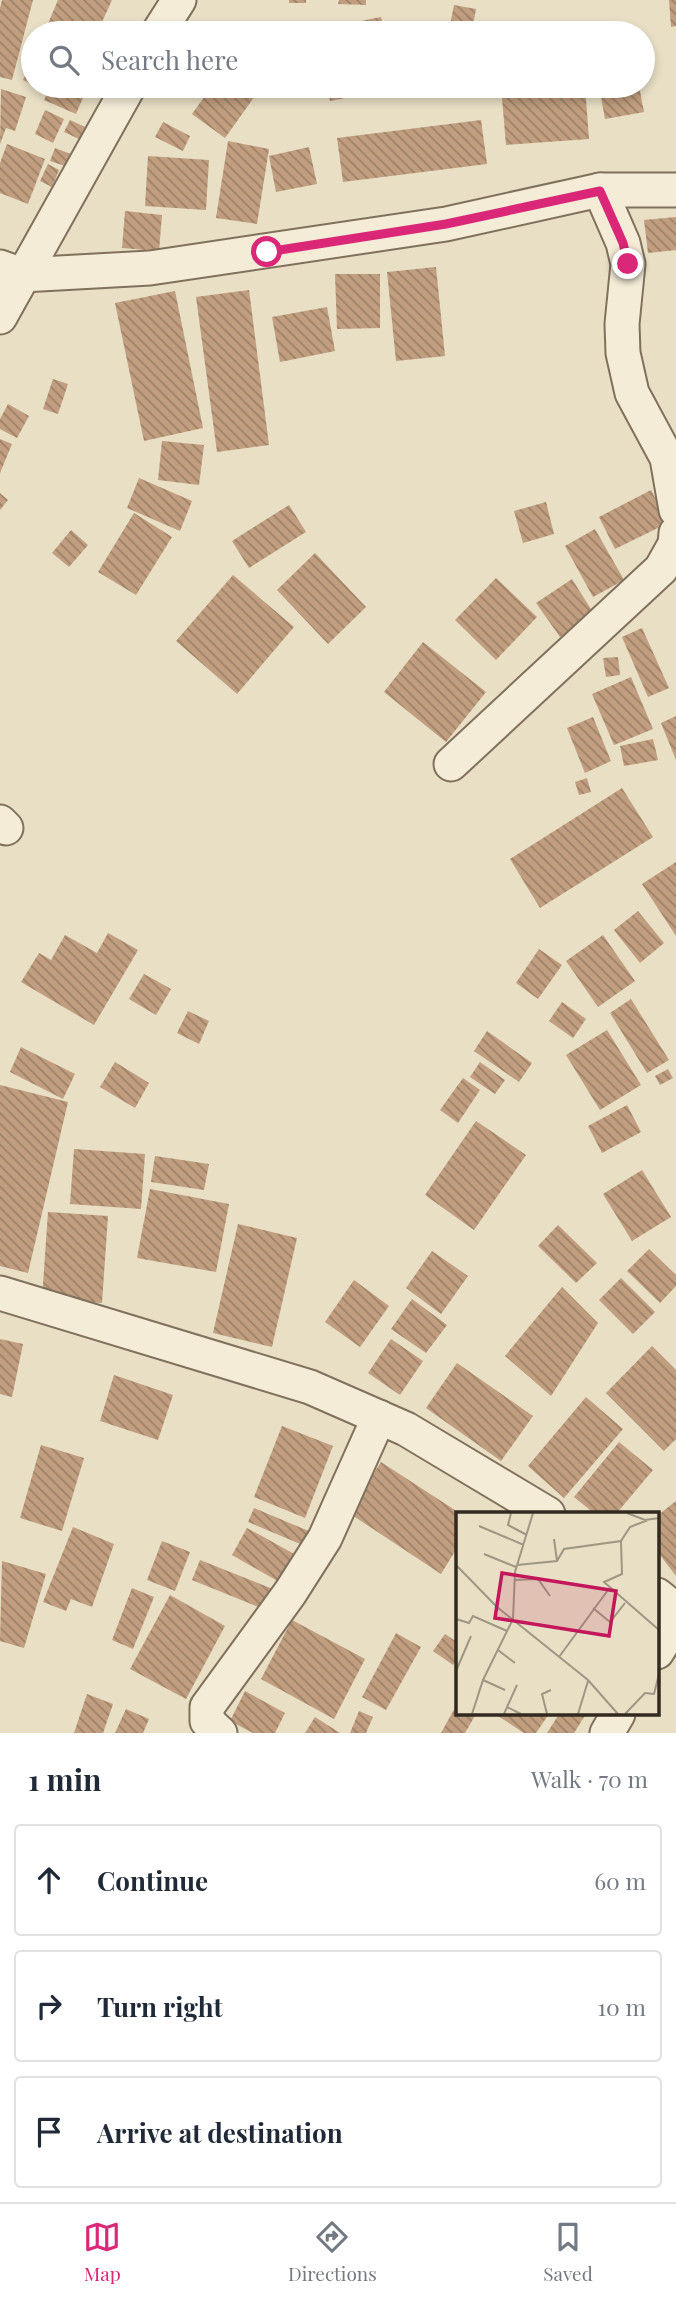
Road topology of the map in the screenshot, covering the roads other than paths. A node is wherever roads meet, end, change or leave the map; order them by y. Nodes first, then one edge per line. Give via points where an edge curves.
1 (179, 0) edge
2 (166, 21) edge
3 (121, 98) edge
4 (676, 190) edge
5 (600, 191) junction
6 (11, 271) edge
7 (0, 317) edge
8 (676, 510) edge
9 (676, 533) edge
10 (450, 764) dead end
11 (0, 1293) edge
12 (379, 1417) junction
13 (545, 1512) edge
14 (658, 1596) edge
15 (676, 1610) edge
16 (676, 1621) edge
17 (658, 1650) edge
18 (617, 1716) edge
19 (220, 1733) edge
20 (607, 1733) edge

1 - 2 street
3 - 6 street
4 - 5 street
5 - 6 street via 446,224 150,268
5 - 8 street via 628,264 622,324 632,393 667,458
6 - 7 street
9 - 10 street via 661,569
11 - 12 street via 310,1387
12 - 13 street
12 - 19 street via 325,1538 206,1707 207,1721
14 - 15 street
16 - 17 street
18 - 20 street

